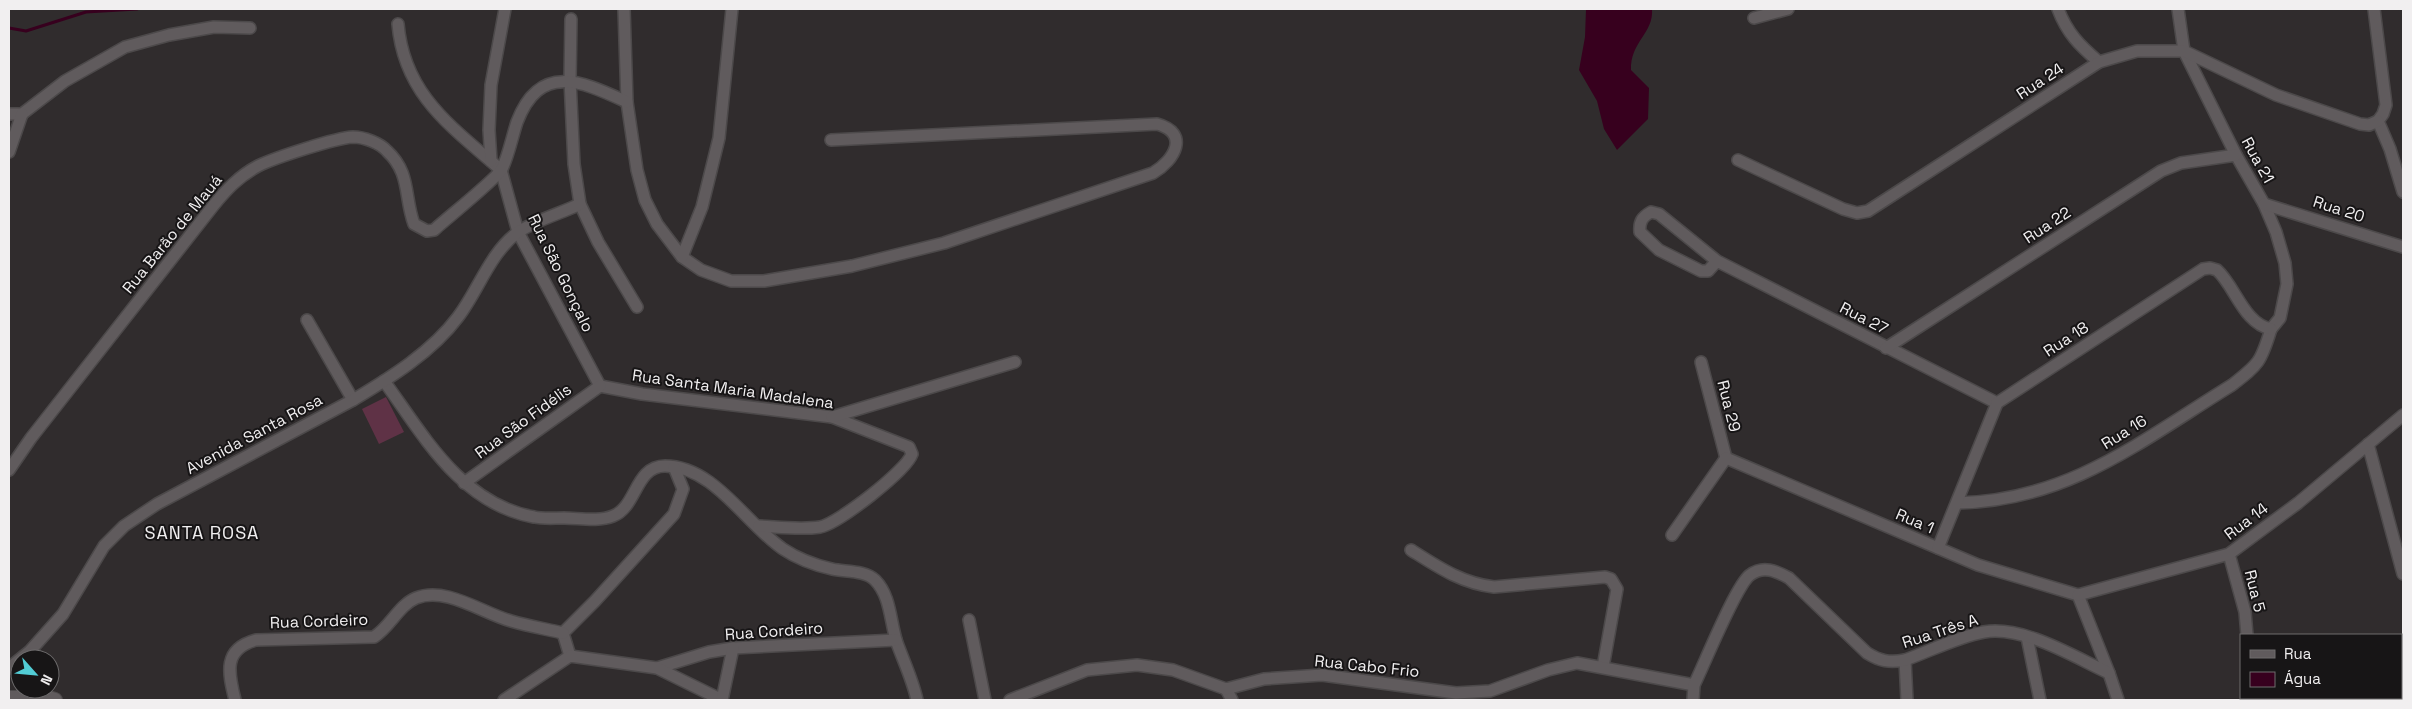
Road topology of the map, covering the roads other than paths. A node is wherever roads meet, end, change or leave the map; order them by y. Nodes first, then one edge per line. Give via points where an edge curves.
1 (505, 9) edge
2 (624, 9) edge
3 (732, 9) edge
4 (1788, 9) edge
5 (2058, 9) edge
6 (2178, 9) edge
7 (2374, 9) edge
8 (1754, 18) dead end
9 (571, 19) dead end
10 (398, 24) dead end
11 (250, 28) dead end
12 (2184, 50) junction
13 (2099, 62) junction
14 (570, 80) junction
15 (627, 102) junction
16 (9, 114) edge
17 (22, 114) junction
18 (2378, 121) junction
19 (831, 140) dead end
20 (9, 152) edge
21 (2236, 154) junction
22 (1738, 160) dead end
23 (490, 161) junction
24 (501, 170) junction
25 (2403, 192) edge
26 (580, 204) junction
27 (2264, 204) junction
28 (518, 232) junction
29 (2403, 247) edge
30 (682, 257) junction
31 (1717, 261) junction
32 (637, 307) dead end
33 (307, 320) dead end
34 (2271, 329) junction
35 (1886, 348) junction
36 (1015, 362) dead end
37 (1701, 362) dead end
38 (384, 381) junction
39 (600, 386) junction
40 (353, 400) junction
41 (1998, 403) junction
42 (2403, 415) edge
43 (832, 417) junction
44 (2368, 444) junction
45 (1726, 458) junction
46 (674, 467) junction
47 (9, 470) edge
48 (464, 483) junction
49 (1957, 503) junction
50 (759, 526) junction
51 (1672, 535) dead end
52 (1938, 548) junction
53 (1411, 550) dead end
54 (2229, 554) junction
55 (2403, 574) edge
56 (2078, 595) junction
57 (969, 620) dead end
58 (563, 633) junction
59 (2247, 634) edge
60 (2027, 637) junction
61 (896, 640) junction
62 (733, 648) junction
63 (570, 656) junction
64 (1904, 660) junction
65 (1603, 667) junction
66 (9, 668) edge
67 (657, 668) junction
68 (2109, 673) junction
69 (1694, 685) junction
70 (1226, 689) junction
71 (235, 700) edge
72 (504, 700) edge
73 (722, 700) edge
74 (917, 700) edge
75 (921, 700) edge
76 (985, 700) edge
77 (1010, 700) edge
78 (1232, 700) edge
79 (1693, 700) edge
80 (1907, 700) edge
81 (2040, 700) edge
82 (2118, 700) edge

1 - 23 street via 491,84
2 - 15 street
3 - 30 street via 719,138 702,207
4 - 8 street
5 - 13 street via 2074,40
6 - 12 street, Rua 21
7 - 18 street via 2386,104
9 - 14 street
10 - 23 street via 400,47 424,97
11 - 17 street via 214,27 125,47 65,81
12 - 13 street, Rua 24 via 2148,49
12 - 18 street, Rua 24 via 2276,95 2360,124
12 - 21 street, Rua 21
13 - 22 street, Rua 24 via 1868,211 1844,210
14 - 15 street
14 - 24 street via 554,81 539,90 527,104 518,119
14 - 26 street via 574,164
15 - 30 street via 645,200
16 - 17 street
17 - 20 street
18 - 25 street
19 - 30 street via 1157,124 1168,127 1175,135 1176,144 1166,166 1153,173 944,243 852,266 764,281 732,281 700,270
21 - 27 street, Rua 21
21 - 35 street, Rua 22 via 2182,163 2161,171
23 - 24 street
24 - 28 street, Rua São Gonçalo
24 - 47 street, Rua Barão de Mauá via 434,230 427,231 414,224 406,181 398,163 386,149 371,141 353,137 329,142 258,166 232,184 213,206
26 - 28 street
26 - 32 street via 598,242
27 - 29 street, Rua 20
27 - 34 street, Rua 21 via 2285,263 2287,284 2280,318
28 - 38 street, Avenida Santa Rosa via 505,244 474,294 442,336
28 - 39 street, Rua São Gonçalo
31 - 31 street, Rua 27 via 1708,271 1701,271 1659,250 1640,232 1643,216 1651,212 1659,214
31 - 35 street, Rua 27
33 - 40 street
34 - 41 street, Rua 18 via 2253,320 2223,275 2210,268
34 - 49 street, Rua 16 via 2262,358 2249,371 2094,470 2040,492 1988,503
35 - 41 street, Rua 27
36 - 43 street
37 - 45 street, Rua 29
38 - 40 street, Avenida Santa Rosa
38 - 48 street via 446,466
39 - 43 street, Rua Santa Maria Madalena
39 - 48 street, Rua São Fidélis
40 - 66 street, Avenida Santa Rosa via 157,504 124,526 104,546 64,614 30,651
41 - 49 street
42 - 44 street, Rua 14
43 - 50 street, Rua Santa Maria Madalena via 904,443 912,454 909,462 849,512 822,526 795,529
44 - 54 street, Rua 14 via 2298,503
44 - 55 street
45 - 51 street
45 - 52 street, Rua 1
46 - 48 street via 663,466 645,474 624,507 614,516 600,519 535,518 512,512
46 - 50 street via 692,472 708,482
46 - 58 street via 683,490 674,514
49 - 52 street
50 - 61 street via 782,548 805,561 874,578 883,590
52 - 56 street, Rua 1 via 1978,565
53 - 65 street via 1458,579 1476,585 1494,587 1605,576 1611,579 1616,589
54 - 56 street, Rua 14
54 - 59 street, Rua 5 via 2245,612
56 - 68 street
57 - 76 street
58 - 63 street
58 - 71 street, Rua Cordeiro via 512,622 441,595 428,595 414,599 384,631 374,637 256,640 242,644 234,652 231,663
60 - 64 street, Rua Três A via 2006,632 1984,632
60 - 68 street, Rua Três A
60 - 81 street
61 - 62 street, Rua Cordeiro
61 - 74 street
62 - 67 street, Rua Cordeiro
62 - 73 street
63 - 67 street, Rua Cordeiro
63 - 72 street
64 - 69 street, Rua Três A via 1879,660 1789,578 1777,571 1762,569 1749,575 1737,590
64 - 80 street
65 - 69 street, Rua Cabo Frio
65 - 70 street, Rua Cabo Frio via 1577,664 1548,670 1490,691 1456,693 1322,675 1264,679
67 - 73 street, Rua Cordeiro
68 - 82 street
69 - 79 street
70 - 77 street via 1173,670 1137,665 1087,670
70 - 78 street
74 - 75 street

